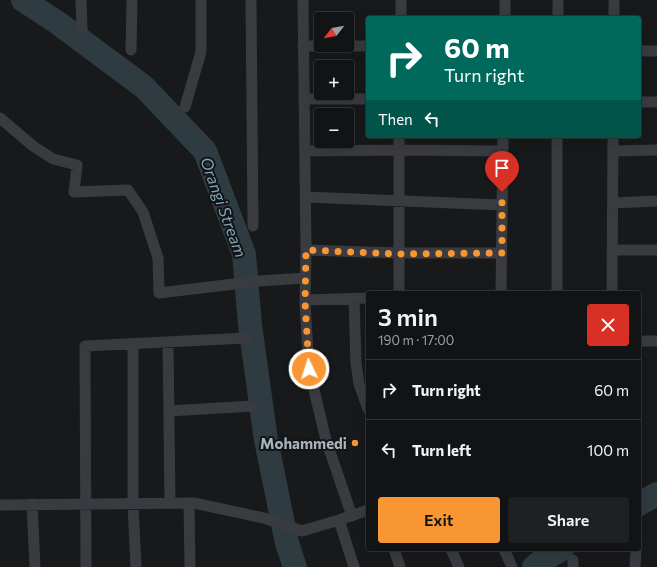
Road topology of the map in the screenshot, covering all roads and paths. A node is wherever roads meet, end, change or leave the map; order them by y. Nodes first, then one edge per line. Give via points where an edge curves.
1 (81, 0) edge
2 (132, 0) edge
3 (200, 0) edge
4 (251, 0) edge
5 (303, 0) edge
6 (401, 0) edge
7 (505, 0) edge
8 (558, 0) edge
9 (614, 0) edge
10 (401, 16) edge
11 (505, 16) edge
12 (558, 16) edge
13 (614, 16) edge
14 (82, 29) dead end
15 (303, 46) junction
16 (366, 46) edge
17 (131, 50) dead end
18 (641, 51) edge
19 (657, 51) edge
20 (304, 99) junction
21 (366, 99) edge
22 (641, 102) edge
23 (657, 102) edge
24 (185, 107) dead end
25 (0, 118) edge
26 (399, 138) edge
27 (503, 138) edge
28 (557, 138) edge
29 (613, 138) edge
30 (398, 150) junction
31 (657, 150) edge
32 (305, 151) junction
33 (503, 151) junction
34 (613, 151) junction
35 (305, 197) junction
36 (657, 201) edge
37 (398, 202) junction
38 (613, 203) junction
39 (502, 205) junction
40 (253, 226) dead end
41 (306, 250) junction
42 (612, 250) junction
43 (657, 250) edge
44 (502, 253) junction
45 (398, 254) junction
46 (305, 278) junction
47 (399, 291) edge
48 (501, 291) edge
49 (557, 291) edge
50 (612, 291) edge
51 (366, 298) edge
52 (354, 299) junction
53 (305, 300) junction
54 (246, 338) dead end
55 (641, 341) edge
56 (657, 341) edge
57 (168, 342) junction
58 (133, 344) junction
59 (366, 403) edge
60 (252, 406) dead end
61 (169, 411) junction
62 (170, 503) junction
63 (189, 503) junction
64 (32, 504) junction
65 (85, 504) junction
66 (133, 504) junction
67 (0, 505) edge
68 (366, 511) edge
69 (352, 516) junction
70 (339, 520) junction
71 (395, 551) edge
72 (452, 551) edge
73 (505, 551) edge
74 (636, 551) edge
75 (35, 567) edge
76 (86, 567) edge
77 (136, 567) edge
78 (190, 567) edge
79 (354, 567) edge
80 (400, 567) edge
81 (458, 567) edge
82 (512, 567) edge
83 (635, 567) edge

1 - 14 street
2 - 17 street
3 - 24 street via 201,52
4 - 40 street
5 - 15 street
6 - 10 street
7 - 11 street
8 - 12 street
9 - 13 street
15 - 16 street
15 - 20 street
18 - 19 street
20 - 21 street
20 - 32 street
22 - 23 street
25 - 46 street via 52,159 78,165 74,192 128,190 144,212 158,258 159,293
26 - 30 street
27 - 33 street
28 - 49 street
29 - 34 street
30 - 32 street
30 - 33 street
30 - 37 street
31 - 34 street
32 - 35 street
33 - 39 street
34 - 38 street
35 - 37 street
35 - 41 street
36 - 38 street
37 - 39 street
37 - 45 street
38 - 42 street
39 - 44 street
41 - 45 street
41 - 46 street
42 - 43 street
42 - 50 street
44 - 45 street
44 - 48 street
45 - 47 street
46 - 53 street
51 - 52 street
52 - 53 street
52 - 59 street via 356,363 359,384
53 - 69 street via 309,369 326,440
54 - 57 street
55 - 56 street
57 - 58 street
57 - 61 street
58 - 65 street via 85,346
58 - 66 street
60 - 61 street
61 - 62 street
62 - 63 street
62 - 66 street
63 - 70 street via 264,518 302,531
63 - 78 street
64 - 65 street
64 - 67 street
64 - 75 street
65 - 66 street
65 - 76 street
66 - 77 street
68 - 69 street
69 - 70 street
70 - 79 street
71 - 80 street
72 - 81 street
73 - 82 street
74 - 83 street

